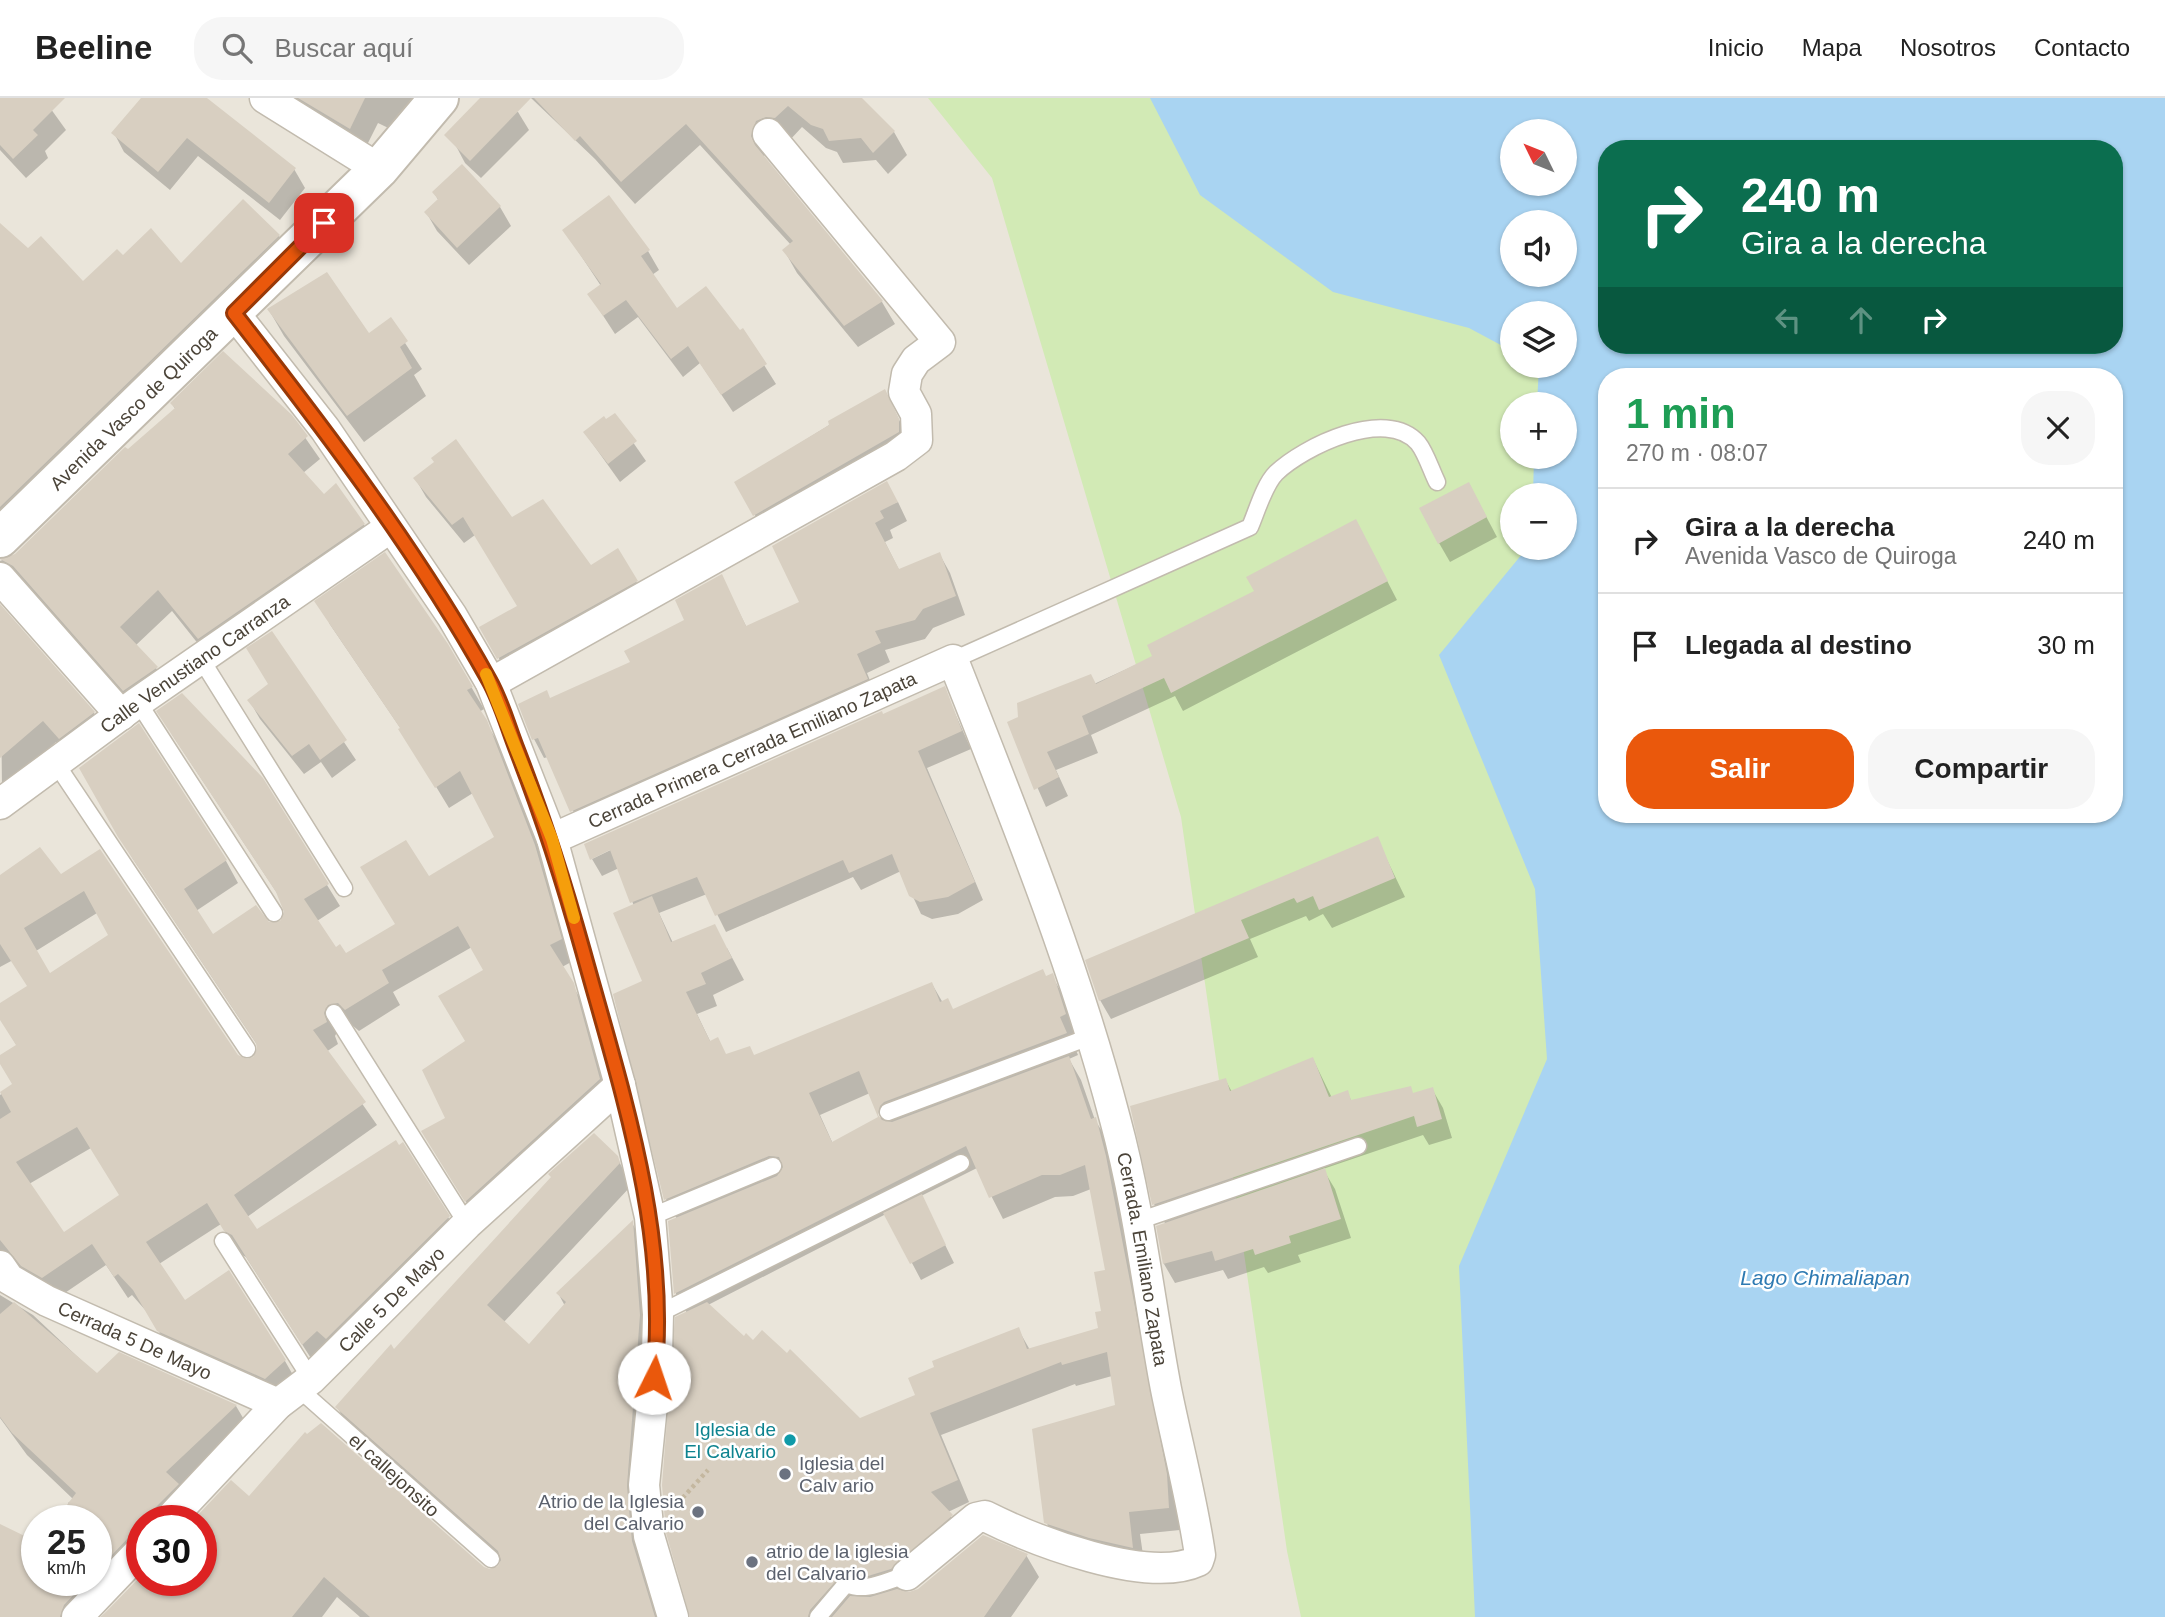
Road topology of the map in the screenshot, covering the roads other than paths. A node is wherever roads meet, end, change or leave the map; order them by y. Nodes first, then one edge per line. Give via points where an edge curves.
1 (265, 98) edge
2 (439, 98) edge
3 (768, 134) dead end
4 (379, 169) junction
5 (234, 313) junction
6 (1437, 482) dead end
7 (391, 527) junction
8 (0, 538) edge
9 (0, 578) edge
10 (201, 659) junction
11 (953, 660) junction
12 (491, 683) junction
13 (130, 708) junction
14 (55, 762) junction
15 (0, 804) edge
16 (552, 839) junction
17 (344, 888) dead end
18 (274, 913) dead end
19 (334, 1013) dead end
20 (1092, 1036) junction
21 (247, 1049) dead end
22 (620, 1085) junction
23 (888, 1112) dead end
24 (1358, 1146) dead end
25 (961, 1163) dead end
26 (773, 1166) dead end
27 (650, 1217) junction
28 (1138, 1221) junction
29 (467, 1224) junction
30 (223, 1241) dead end
31 (0, 1266) edge
32 (657, 1314) junction
33 (296, 1391) junction
34 (184, 1505) edge
35 (491, 1559) dead end
36 (126, 1566) edge
37 (908, 1575) joint
38 (77, 1617) edge
39 (673, 1617) edge
40 (818, 1617) edge

1 - 4 street
2 - 4 street, Avenida Vasco de Quiroga
3 - 12 street via 940,342 916,360 907,374 904,392 916,414 917,440
4 - 5 street, Avenida Vasco de Quiroga
5 - 7 street via 325,429
5 - 8 street, Avenida Vasco de Quiroga
6 - 11 lane via 1417,442 1399,431 1371,428 1331,440 1274,475 1250,527
7 - 10 street, Calle Venustiano Carranza
7 - 12 street via 452,615
9 - 13 street
10 - 13 street, Calle Venustiano Carranza
10 - 17 lane
11 - 16 street, Cerrada Primera Cerrada Emiliano Zapata
11 - 20 street, Cerrada. Emiliano Zapata via 1019,828
12 - 16 street
13 - 14 street, Calle Venustiano Carranza
13 - 18 lane
14 - 15 street, Calle Venustiano Carranza
14 - 21 lane
16 - 22 street
19 - 29 lane
20 - 23 lane
20 - 28 street, Cerrada. Emiliano Zapata
22 - 27 street
22 - 29 street, Calle 5 De Mayo
24 - 28 lane
25 - 32 lane
26 - 27 lane
27 - 32 street
28 - 37 street, Cerrada. Emiliano Zapata via 1198,1561 1165,1568 1080,1556 985,1516 976,1518
29 - 33 street, Calle 5 De Mayo
30 - 33 lane, el callejonsito
31 - 33 street, Cerrada 5 De Mayo via 9,1279 47,1301
32 - 39 street via 644,1485 649,1536
33 - 34 street, Calle 5 De Mayo
33 - 35 lane, el callejonsito
36 - 38 street
37 - 40 lane via 870,1588 846,1584

